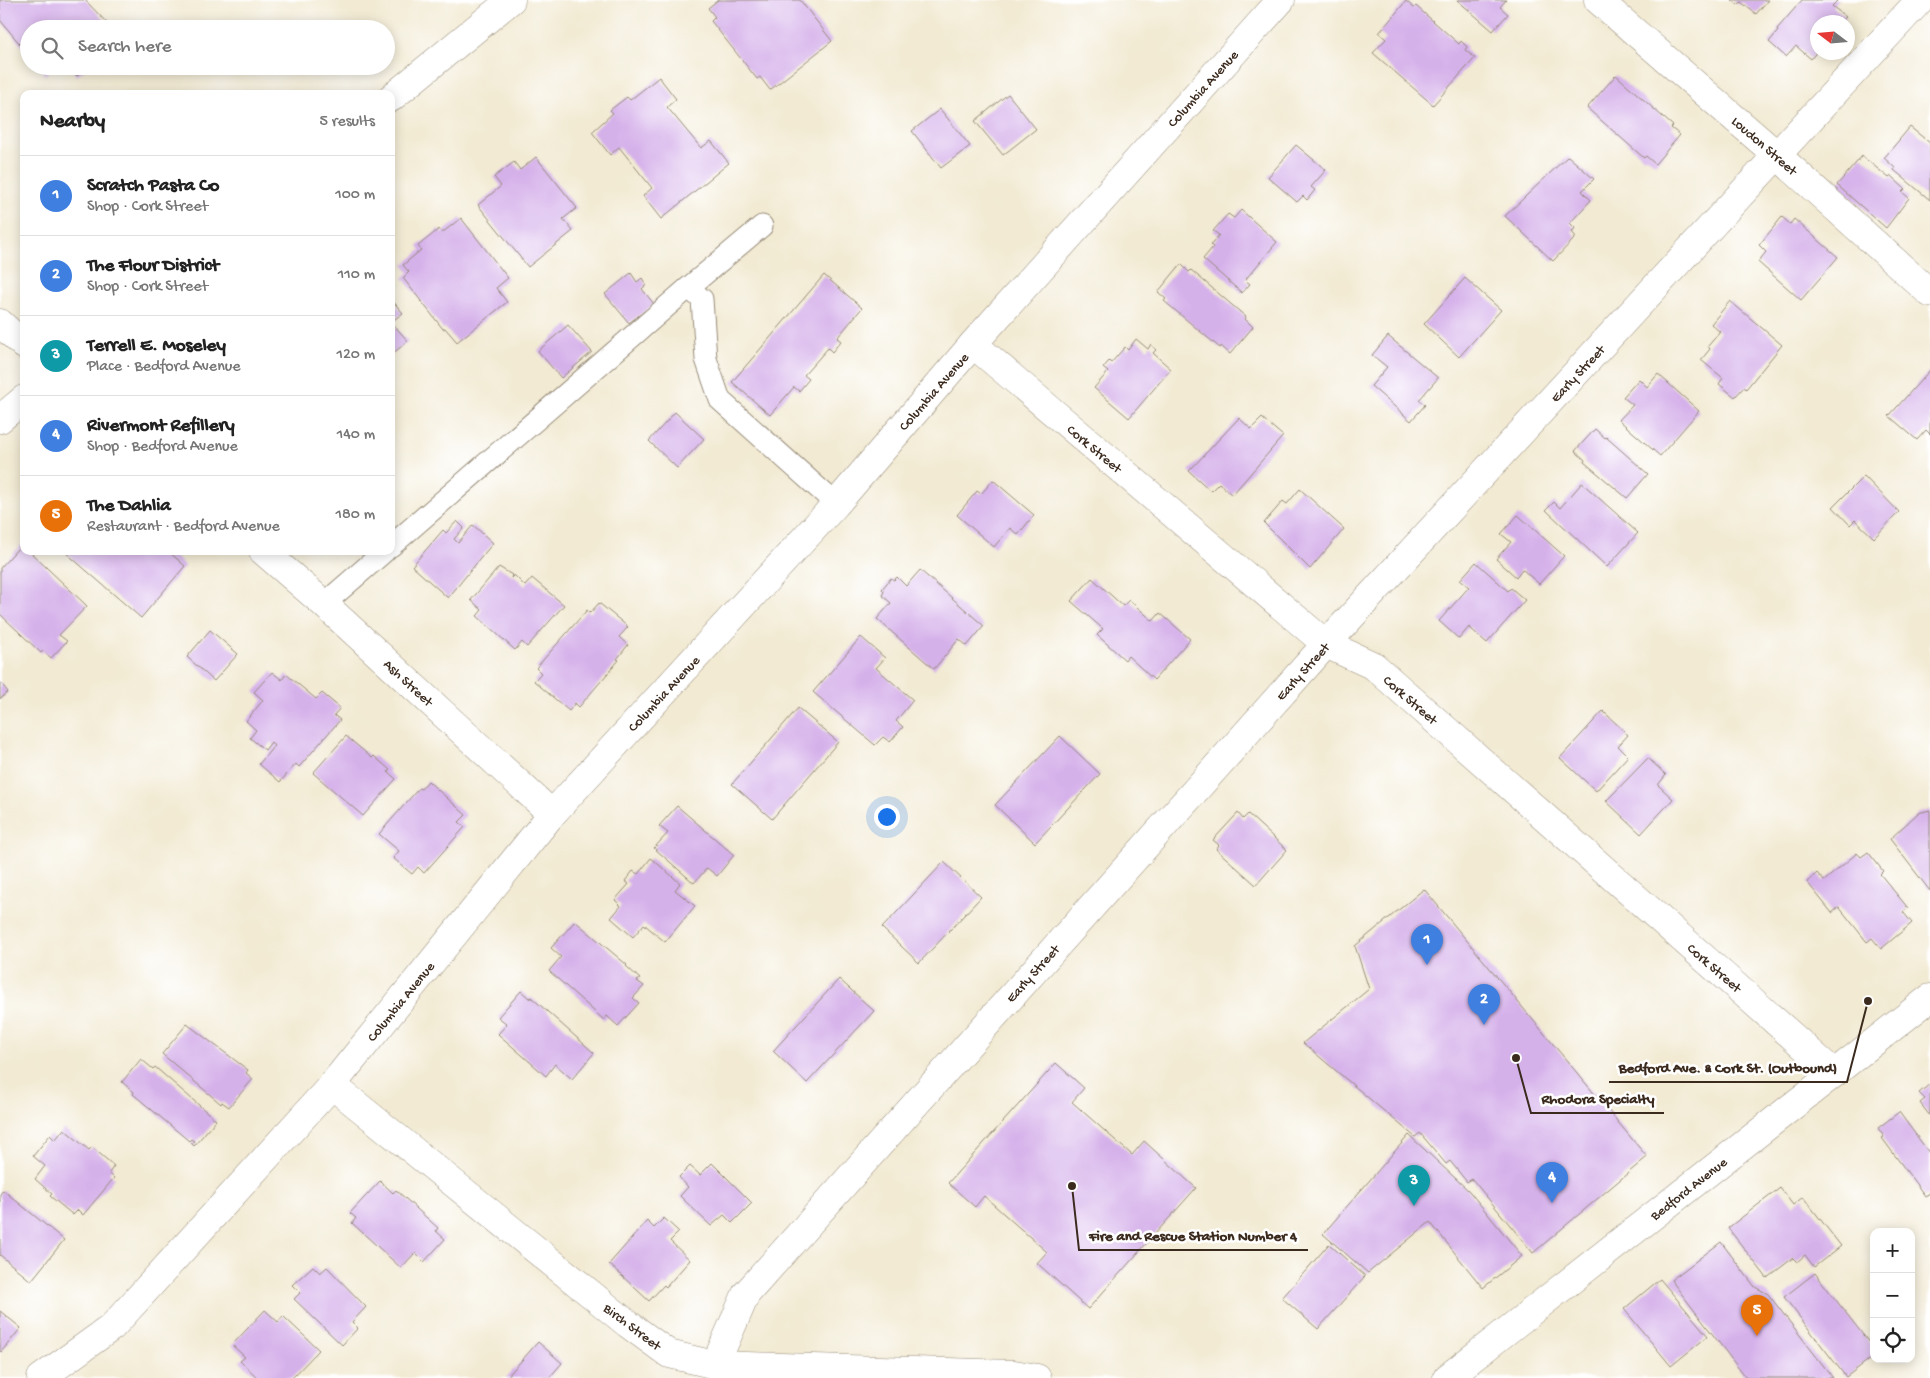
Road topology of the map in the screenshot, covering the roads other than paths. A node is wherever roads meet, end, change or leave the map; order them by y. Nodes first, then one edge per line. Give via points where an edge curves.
1 (511, 0) edge
2 (1281, 0) edge
3 (1598, 0) edge
4 (1920, 0) edge
5 (395, 95) edge
6 (1778, 156) junction
7 (762, 226) dead end
8 (688, 288) junction
9 (1930, 293) edge
10 (0, 323) edge
11 (20, 341) edge
12 (973, 344) junction
13 (20, 402) edge
14 (0, 419) edge
15 (836, 504) junction
16 (395, 543) edge
17 (268, 555) edge
18 (380, 555) edge
19 (324, 604) junction
20 (1326, 644) junction
21 (552, 814) junction
22 (1930, 998) edge
23 (1834, 1074) junction
24 (332, 1085) junction
25 (715, 1365) junction
26 (41, 1378) edge
27 (1037, 1378) edge
28 (1447, 1378) edge

1 - 5 street
2 - 12 street, Columbia Avenue
3 - 6 street, Loudon Street
4 - 6 street, Early Street
6 - 9 street, Loudon Street
6 - 20 street, Early Street
7 - 8 lane
8 - 15 lane via 702,299 706,359 720,400
8 - 16 lane
10 - 11 street
12 - 15 street, Columbia Avenue
12 - 20 street, Cork Street
13 - 14 street
15 - 21 street, Columbia Avenue
17 - 19 street, Ash Street
18 - 19 lane
19 - 21 street, Ash Street
20 - 23 street, Cork Street via 1374,666
20 - 25 street, Early Street via 746,1294
21 - 24 street, Columbia Avenue
22 - 23 street, Bedford Avenue
23 - 28 street, Bedford Avenue
24 - 25 street, Birch Street via 669,1354
24 - 26 street, Columbia Avenue via 112,1327
25 - 27 street, Birch Street via 1014,1374

